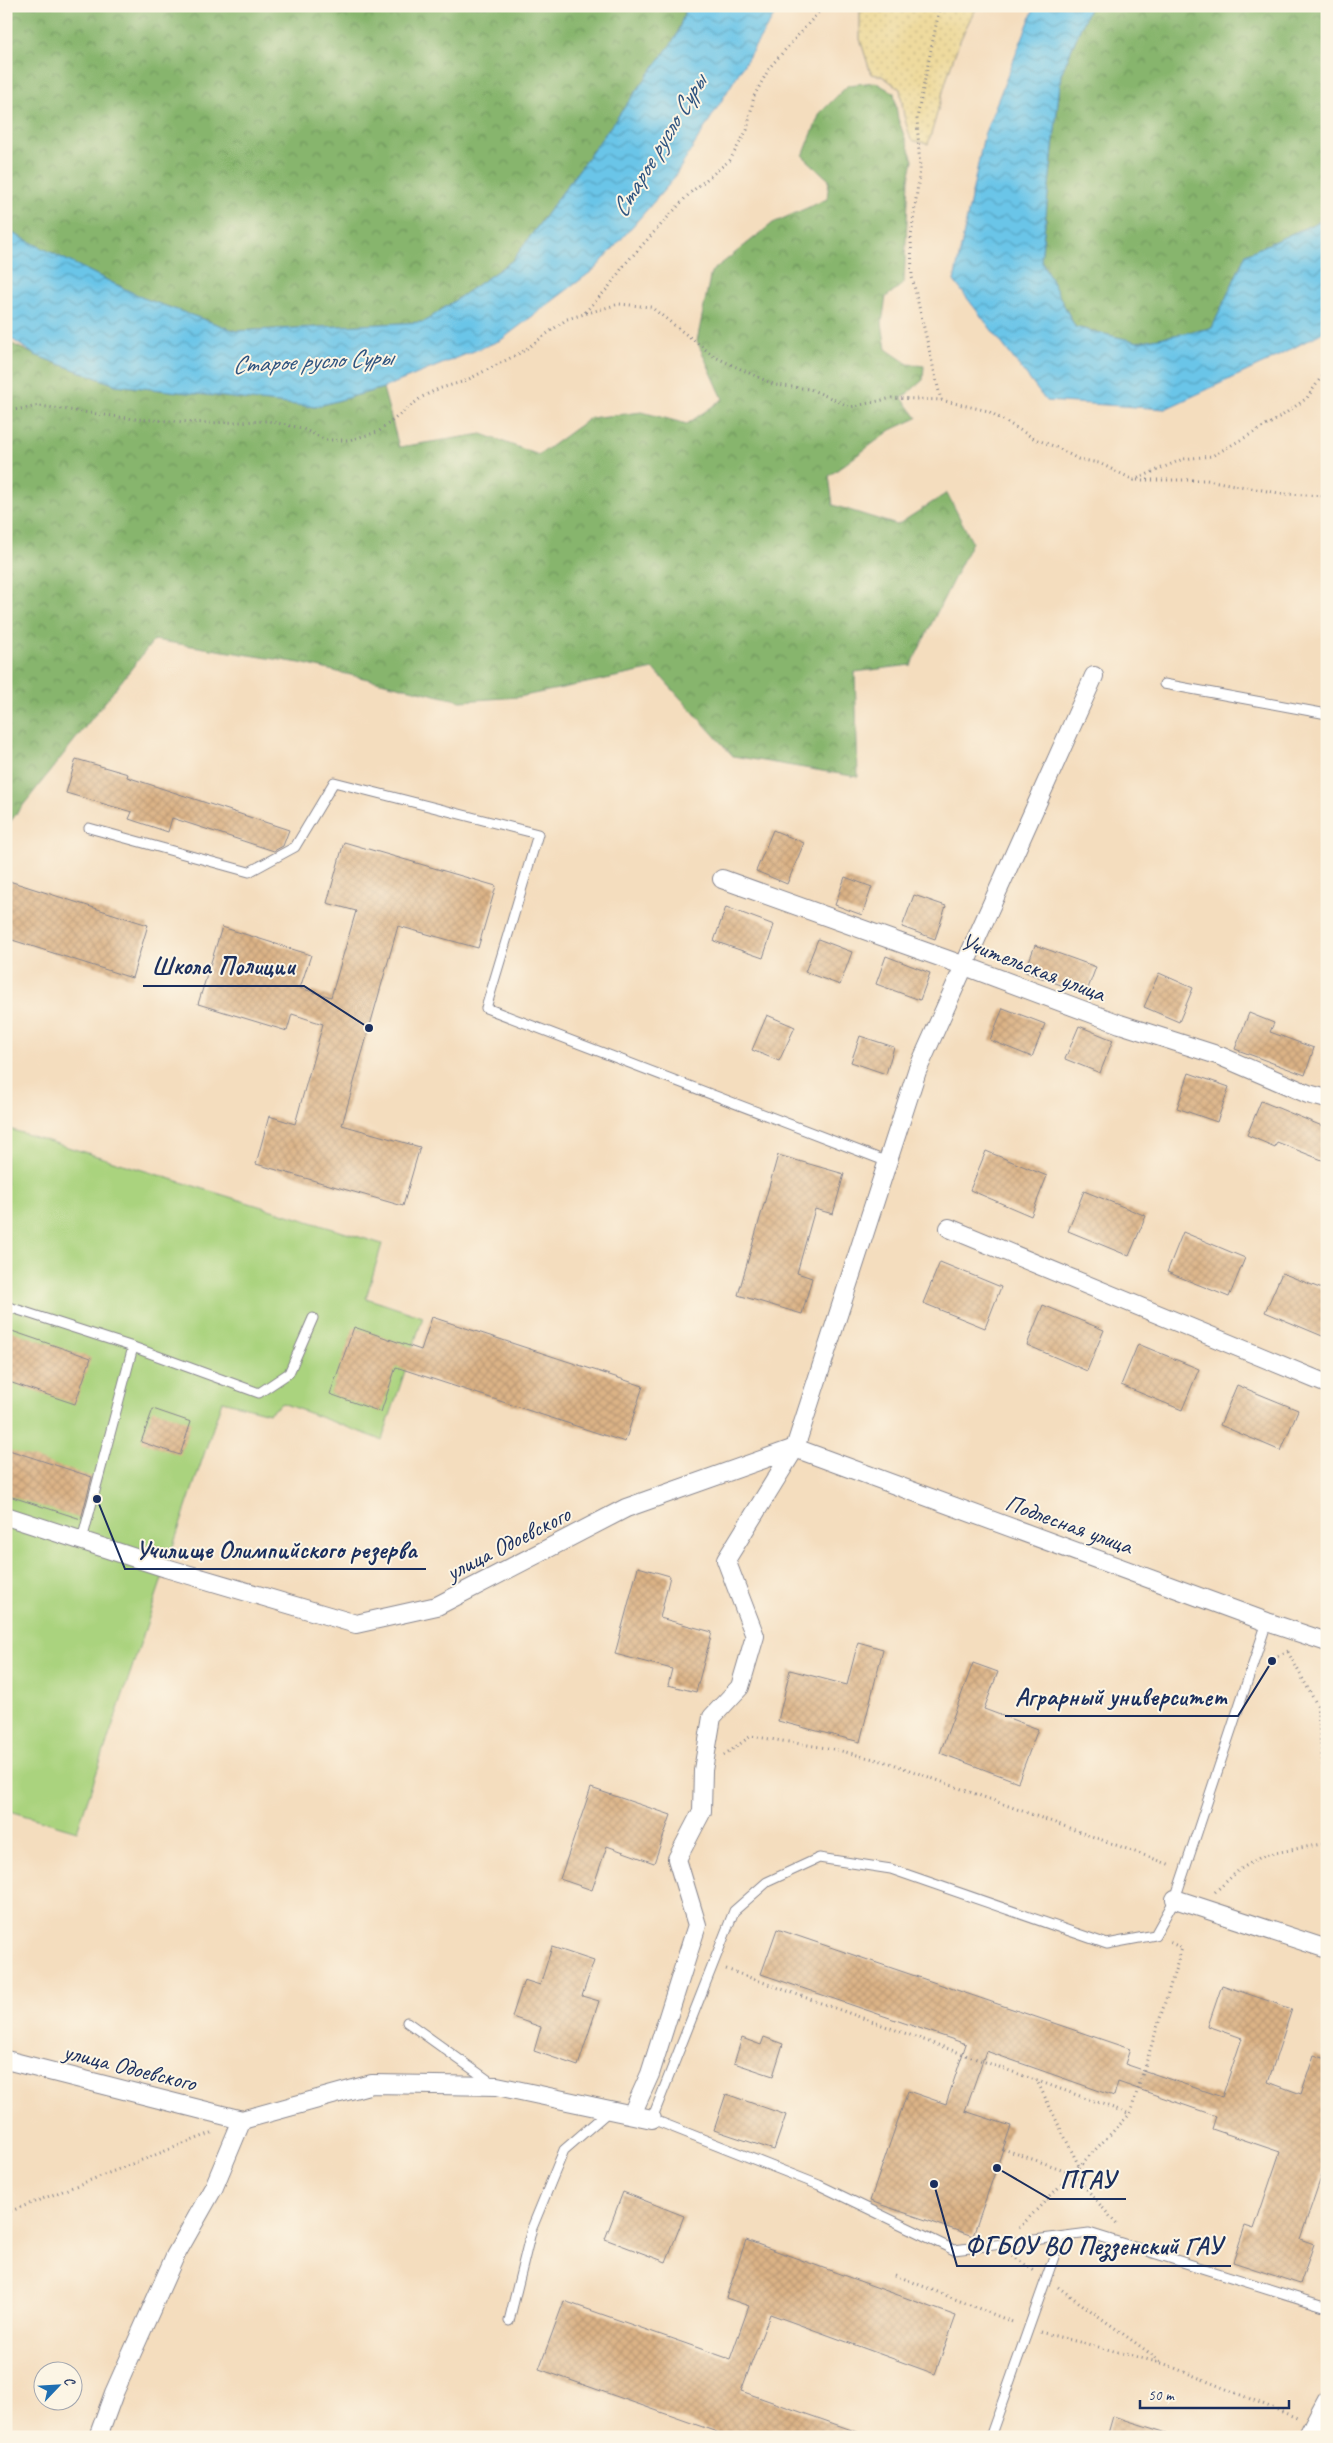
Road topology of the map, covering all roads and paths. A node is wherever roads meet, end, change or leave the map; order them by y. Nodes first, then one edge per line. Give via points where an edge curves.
1 (824, 6) edge
2 (940, 6) edge
3 (585, 313) junction
4 (1327, 373) edge
5 (941, 400) junction
6 (6, 411) edge
7 (1134, 480) junction
8 (1327, 496) edge
9 (1094, 676) dead end
10 (1164, 684) dead end
11 (1327, 714) edge
12 (89, 828) dead end
13 (722, 879) dead end
14 (965, 966) junction
15 (1327, 1099) edge
16 (888, 1162) junction
17 (949, 1228) dead end
18 (6, 1306) edge
19 (313, 1318) dead end
20 (133, 1347) junction
21 (1327, 1384) edge
22 (795, 1448) junction
23 (6, 1516) edge
24 (82, 1540) junction
25 (1266, 1622) junction
26 (1327, 1642) edge
27 (1295, 1648) dead end
28 (1288, 1652) junction
29 (1254, 1659) junction
30 (703, 1770) junction
31 (1327, 1776) edge
32 (1327, 1843) edge
33 (1183, 1870) junction
34 (1175, 1899) junction
35 (1201, 1908) junction
36 (1155, 1935) junction
37 (1327, 1949) edge
38 (713, 1965) junction
39 (407, 2022) dead end
40 (6, 2060) edge
41 (1036, 2079) junction
42 (497, 2086) junction
43 (610, 2110) junction
44 (632, 2114) junction
45 (1130, 2114) junction
46 (652, 2119) junction
47 (242, 2120) junction
48 (1003, 2149) dead end
49 (1079, 2166) junction
50 (1072, 2173) junction
51 (6, 2214) edge
52 (1061, 2237) junction
53 (998, 2245) junction
54 (1138, 2248) junction
55 (895, 2275) dead end
56 (1046, 2278) junction
57 (1327, 2306) edge
58 (509, 2321) dead end
59 (1028, 2329) junction
60 (1165, 2364) junction
61 (1327, 2399) edge
62 (1311, 2431) edge
63 (98, 2437) edge
64 (990, 2437) edge

1 - 3 path via 770,67 754,96 746,130 730,160 690,194
2 - 5 path via 917,118 920,169 911,237 912,278
3 - 5 path via 619,304 651,307 715,357 775,385 810,388 851,407 892,398
3 - 6 path via 567,319 522,352 465,381 422,397 378,432 348,440 326,440 301,428 268,421 143,420 40,406
4 - 7 path via 1307,398 1292,409 1212,456 1183,460
5 - 7 path via 988,411 1034,439
7 - 8 path via 1207,480 1284,494
9 - 14 street
10 - 11 lane
12 - 16 lane via 249,872 295,847 334,782 538,834 486,1008
13 - 14 street, Учительская улица
14 - 15 street, Учительская улица via 1120,1024 1220,1056
14 - 16 street via 917,1071
16 - 22 street
17 - 21 street
18 - 20 lane
19 - 20 lane via 289,1373 259,1393
20 - 24 lane
22 - 24 street, улица Одоевского via 626,1508 437,1606 356,1624
22 - 25 street, Подлесная улица
22 - 30 street via 726,1560 755,1636 740,1687 712,1717
23 - 24 street, улица Одоевского
25 - 26 street, Подлесная улица
25 - 29 lane
27 - 28 path
28 - 29 path via 1264,1663
28 - 31 path via 1317,1705 1323,1767
29 - 33 lane
30 - 33 path via 751,1736 833,1749 890,1763
30 - 44 street via 702,1811 677,1860 698,1925 650,2074
32 - 35 path via 1264,1855 1239,1870
33 - 34 lane
34 - 35 street
34 - 36 lane
35 - 37 street
36 - 38 lane via 1107,1944 891,1869 818,1858 767,1882 734,1911
36 - 45 path via 1182,1948
38 - 41 path
38 - 46 lane
39 - 42 lane
40 - 47 street, улица Одоевского
41 - 45 path
41 - 49 path
42 - 43 street
42 - 47 street via 372,2084
43 - 44 street
43 - 58 lane via 564,2150 532,2228
44 - 46 street
45 - 49 path
46 - 53 lane via 819,2185 954,2250
47 - 51 path
47 - 63 street via 214,2187 174,2256
48 - 50 path
49 - 50 path
50 - 53 path
50 - 54 path
52 - 53 lane
52 - 54 lane via 1089,2233
52 - 56 lane
53 - 56 path
54 - 57 lane
55 - 59 path
56 - 59 lane
56 - 60 path
59 - 60 path
59 - 64 lane
60 - 62 path
61 - 62 street

